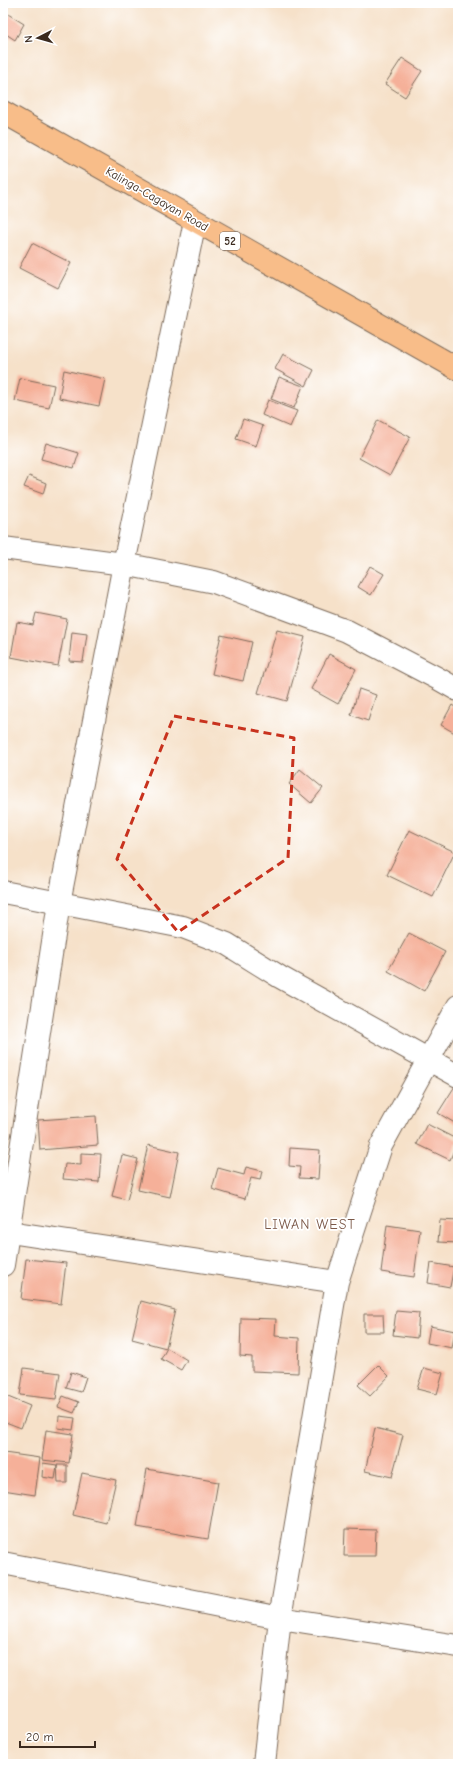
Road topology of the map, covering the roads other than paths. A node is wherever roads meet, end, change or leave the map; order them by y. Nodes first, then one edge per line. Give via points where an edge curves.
1 (3, 112) edge
2 (195, 221) junction
3 (458, 369) edge
4 (3, 548) edge
5 (124, 564) junction
6 (458, 690) edge
7 (3, 892) edge
8 (59, 903) junction
9 (458, 1006) edge
10 (429, 1059) junction
11 (458, 1076) edge
12 (6, 1232) edge
13 (3, 1265) edge
14 (337, 1282) junction
15 (3, 1563) edge
16 (280, 1618) junction
17 (458, 1646) edge
18 (264, 1764) edge

1 - 2 highway, Kalinga-Cagayan Road / 52
2 - 3 highway, Kalinga-Cagayan Road / 52
2 - 5 street
4 - 5 street
5 - 6 street via 214,582 347,631
5 - 8 street
7 - 8 street
8 - 10 street via 183,927 226,944 280,977
8 - 12 street
9 - 10 street
10 - 11 street
10 - 14 street via 381,1146
12 - 13 street
12 - 14 street
14 - 16 street
15 - 16 street
16 - 17 street
16 - 18 street

